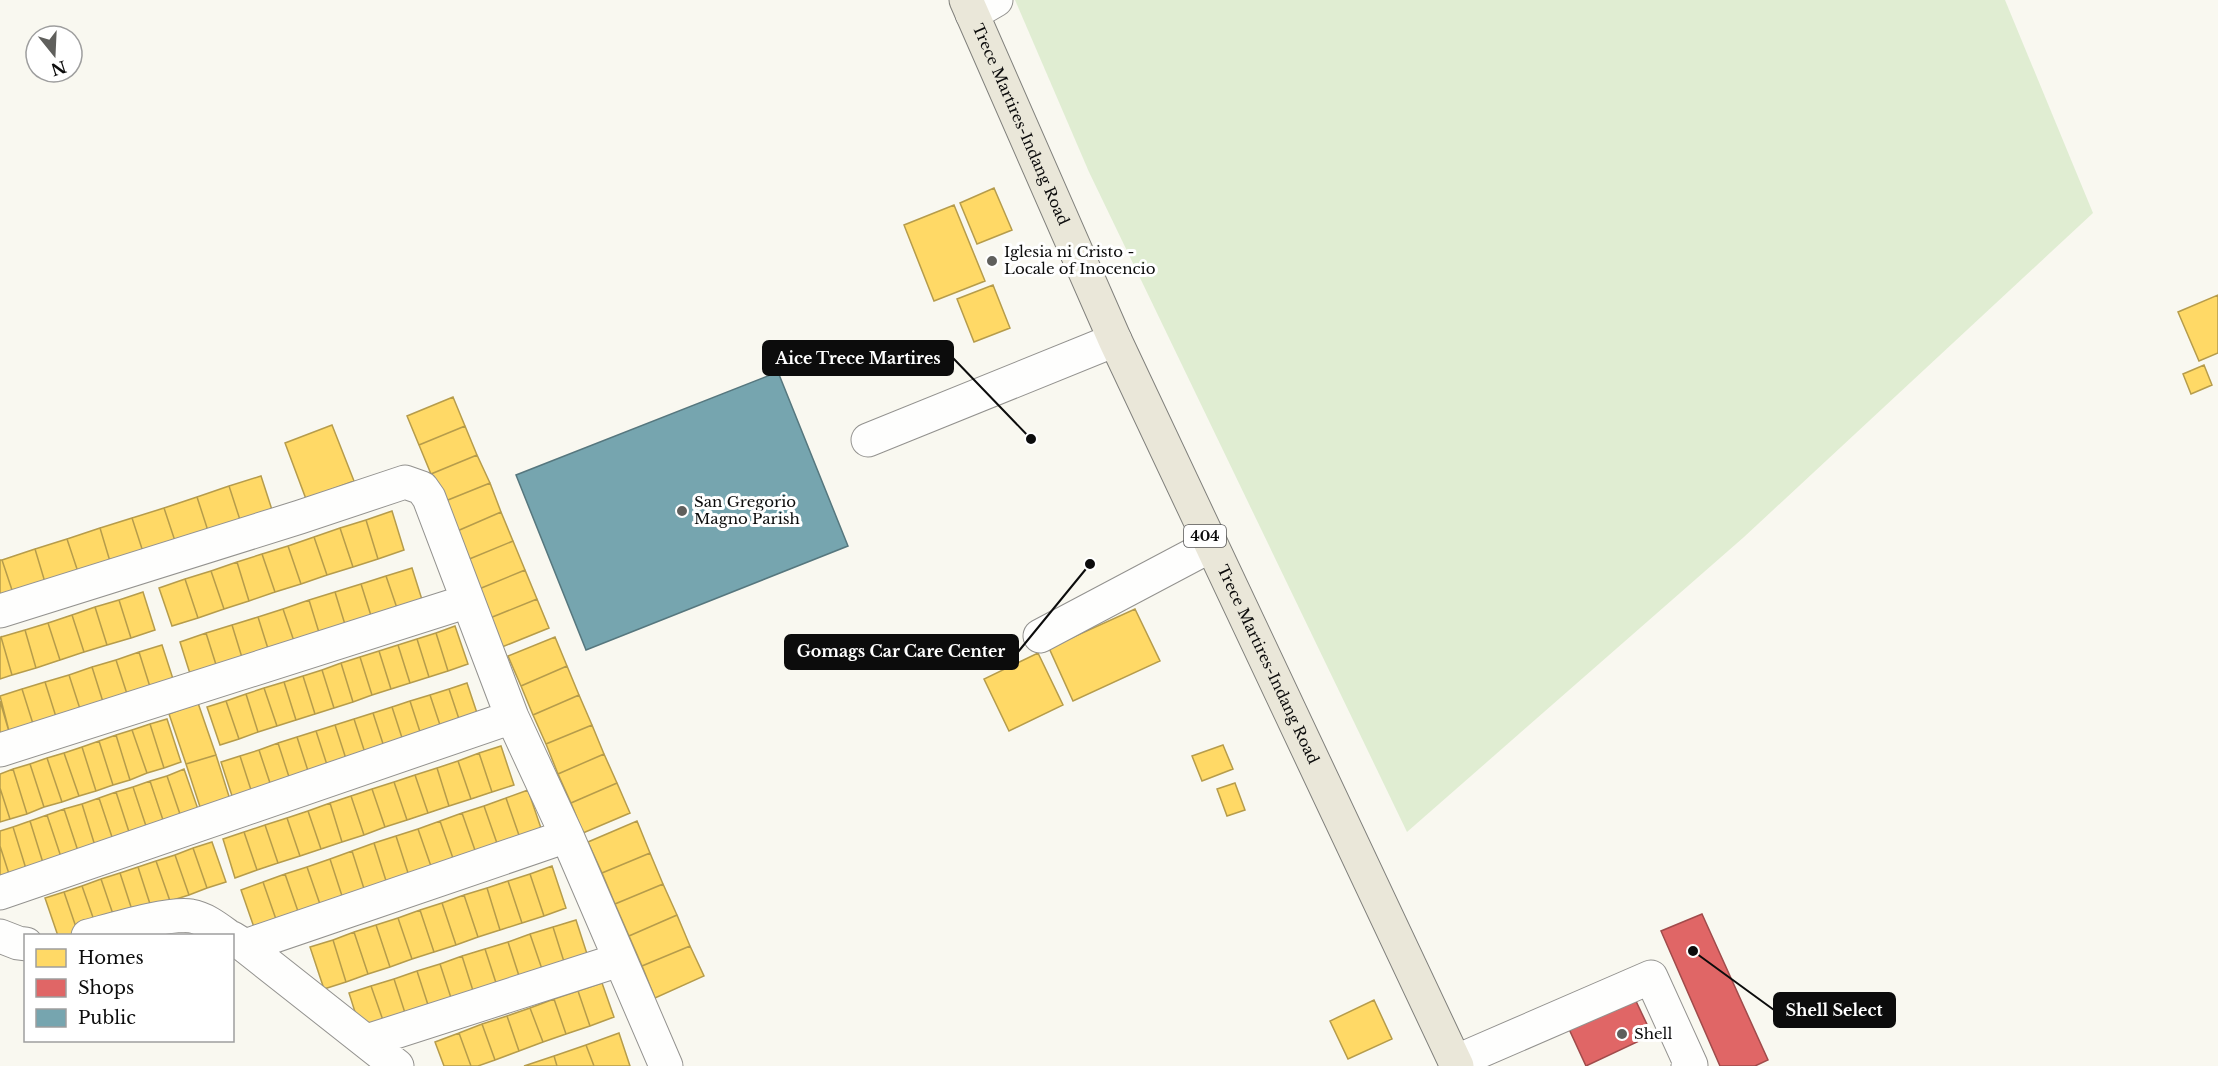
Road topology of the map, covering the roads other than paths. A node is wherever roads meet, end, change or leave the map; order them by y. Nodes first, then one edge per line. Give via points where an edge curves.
1 (978, 5) edge
2 (1114, 340) junction
3 (868, 440) dead end
4 (1210, 546) junction
5 (468, 601) junction
6 (0, 611) edge
7 (1040, 636) dead end
8 (512, 717) junction
9 (0, 750) edge
10 (567, 836) junction
11 (0, 893) edge
12 (97, 934) edge
13 (226, 934) edge
14 (0, 936) edge
15 (235, 940) edge
16 (24, 944) edge
17 (619, 960) junction
18 (367, 1041) junction
19 (1456, 1064) edge
20 (397, 1066) edge
21 (666, 1066) edge
22 (1688, 1066) edge

1 - 2 main road, Trece Martires-Indang Road / 404
2 - 3 street
2 - 4 main road, Trece Martires-Indang Road / 404
4 - 7 street
4 - 19 main road, Trece Martires-Indang Road / 404
5 - 6 street via 429,498 422,488 405,482
5 - 8 street
5 - 9 street
8 - 10 street
8 - 11 street
10 - 15 street
10 - 17 street
12 - 13 street via 189,915
14 - 16 street
15 - 18 street
17 - 18 street
17 - 21 street
18 - 20 street
19 - 22 street via 1651,977 1691,1065

